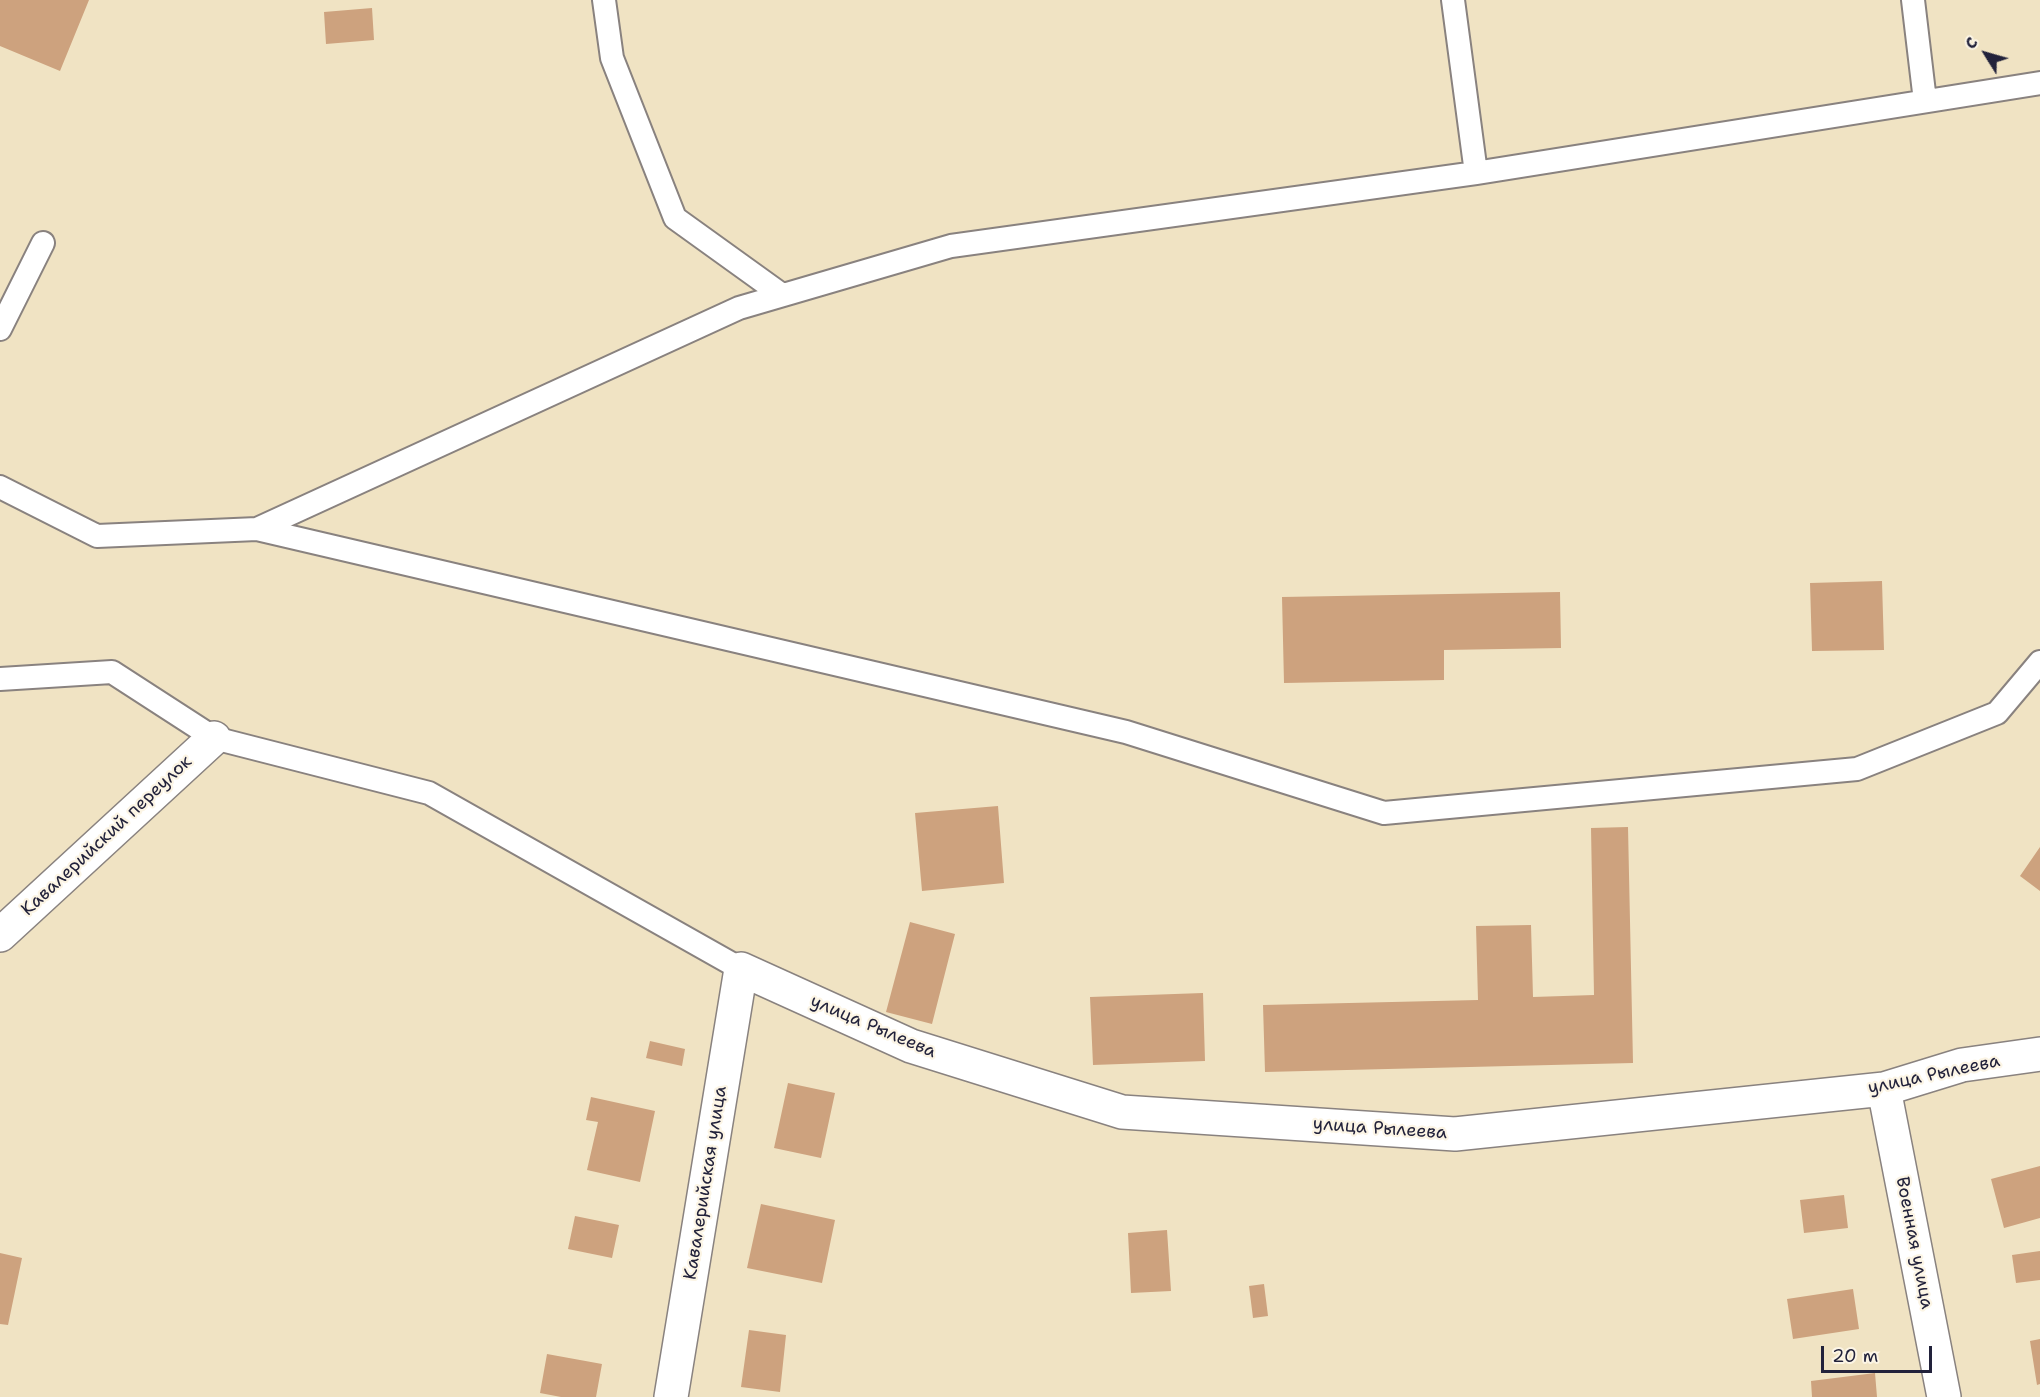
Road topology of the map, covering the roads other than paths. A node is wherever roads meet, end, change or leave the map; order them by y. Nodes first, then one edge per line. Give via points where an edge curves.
1 (604, 0) edge
2 (1453, 0) edge
3 (1913, 0) edge
4 (2040, 83) edge
5 (1925, 101) junction
6 (1476, 173) junction
7 (43, 243) dead end
8 (782, 295) junction
9 (0, 329) edge
10 (0, 487) edge
11 (257, 529) junction
12 (2040, 662) edge
13 (0, 679) edge
14 (214, 738) junction
15 (0, 935) edge
16 (741, 969) junction
17 (2040, 1054) edge
18 (1884, 1089) junction
19 (671, 1397) edge
20 (1944, 1397) edge

1 - 8 lane via 612,58 675,218
2 - 6 lane
3 - 5 lane
4 - 5 lane
5 - 6 lane
6 - 8 lane via 951,246
7 - 9 lane
8 - 11 lane via 739,308
10 - 11 lane via 97,536
11 - 12 lane via 1126,732 1384,813 1857,769 1997,713
13 - 14 lane via 112,672
14 - 15 street, Кавалерийский переулок
14 - 16 lane via 429,793
16 - 18 street, улица Рылеева via 911,1046 1122,1112 1455,1134
16 - 19 street, Кавалерийская улица
17 - 18 street, улица Рылеева via 1962,1065
18 - 20 street, Военная улица

